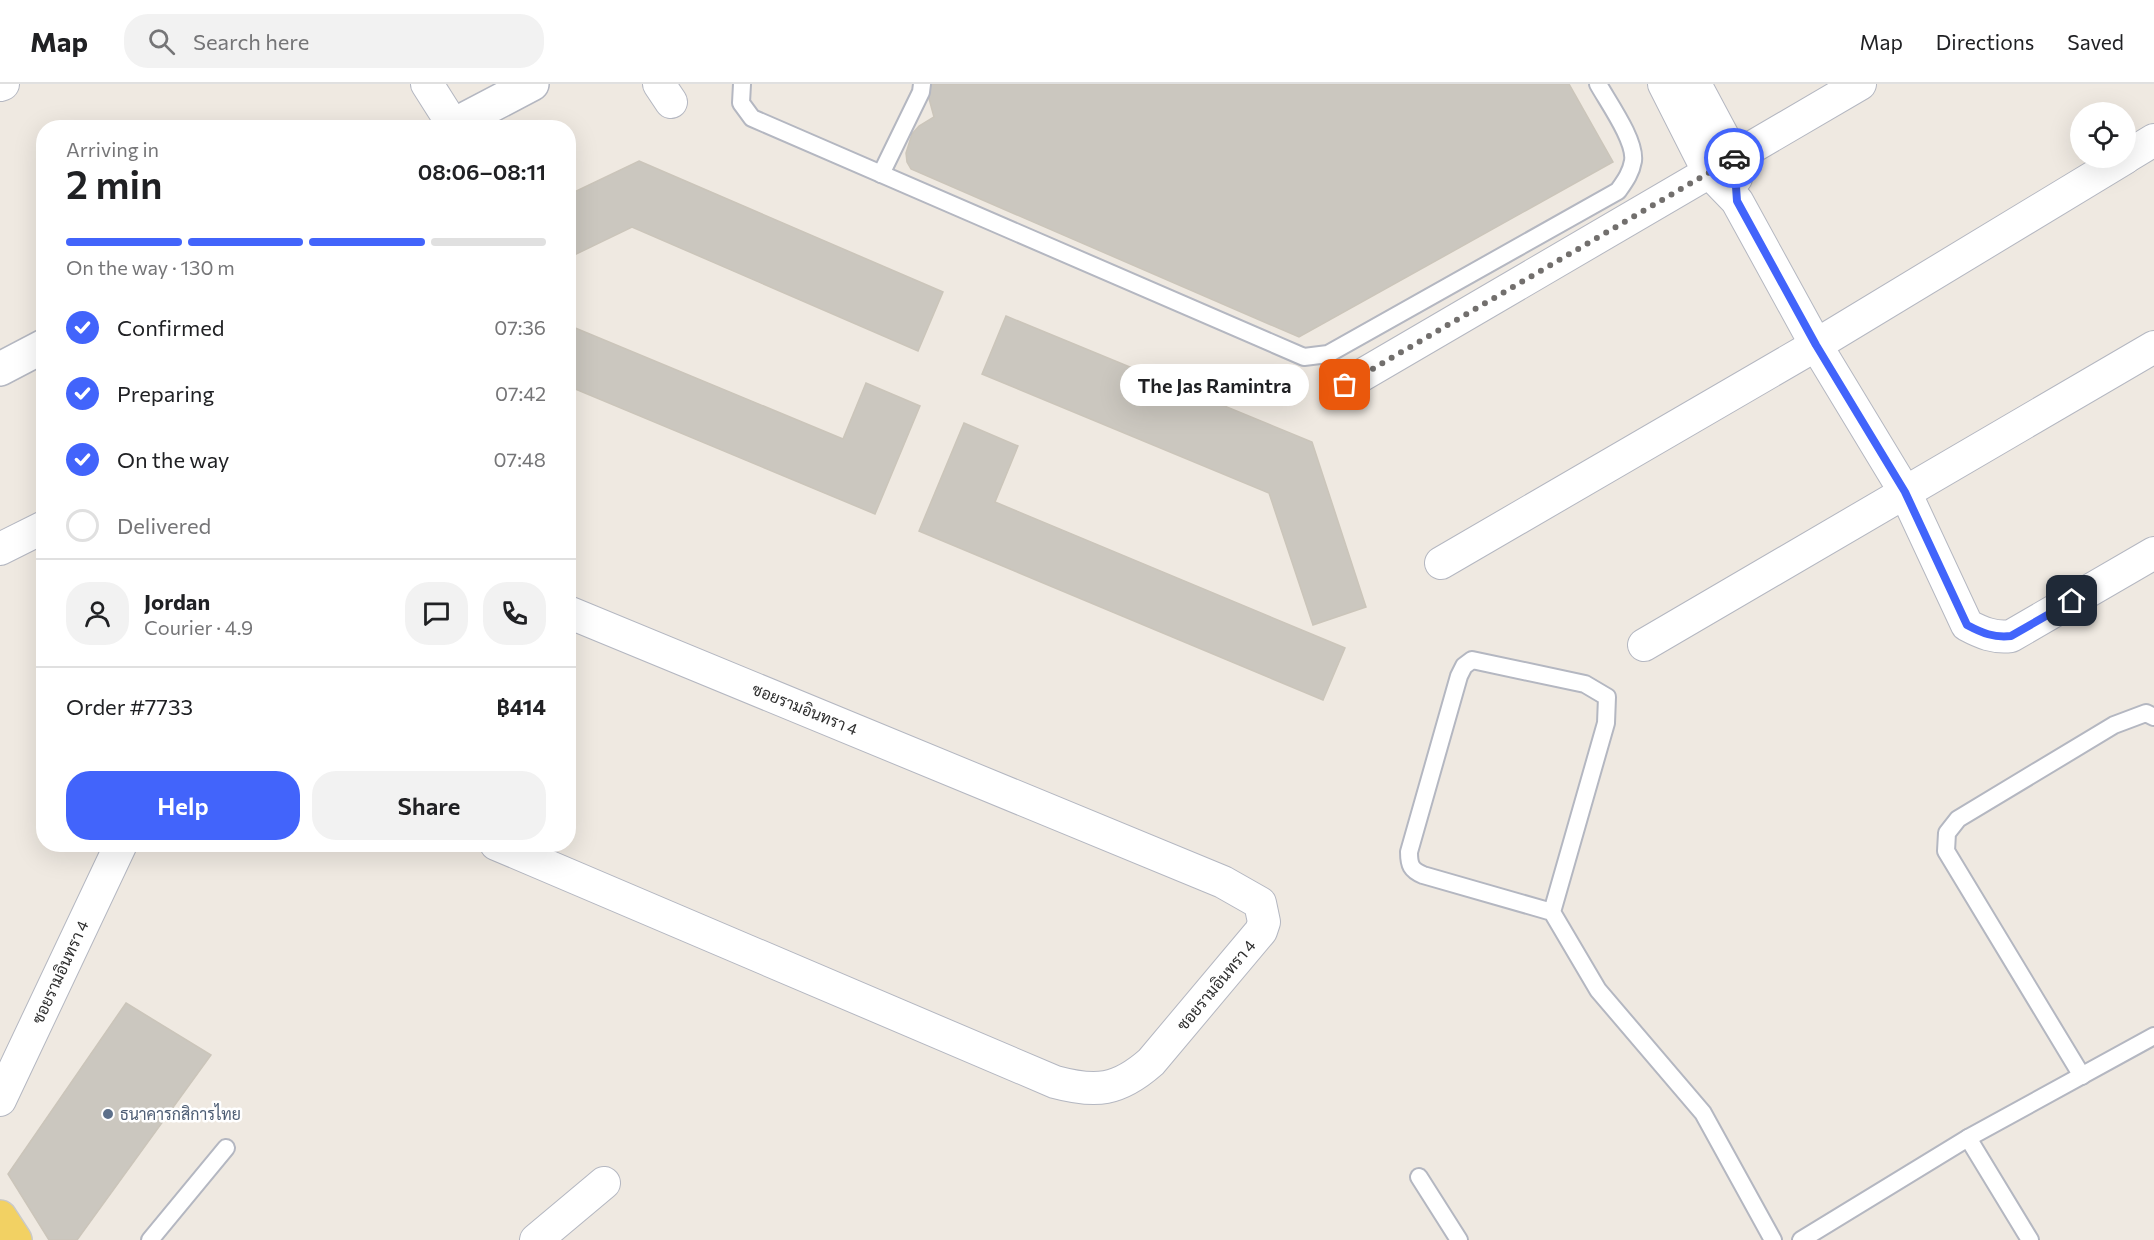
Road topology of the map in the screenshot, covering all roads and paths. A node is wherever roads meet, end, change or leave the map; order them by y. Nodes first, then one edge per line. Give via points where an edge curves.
1 (427, 84) edge
2 (532, 84) edge
3 (742, 84) edge
4 (921, 84) edge
5 (1598, 84) edge
6 (1664, 84) edge
7 (1695, 84) edge
8 (1860, 84) edge
9 (447, 120) edge
10 (462, 120) edge
11 (2154, 140) edge
12 (2136, 151) edge
13 (1721, 164) junction
14 (2107, 168) edge
15 (881, 174) junction
16 (1816, 345) junction
17 (2154, 347) edge
18 (36, 350) edge
19 (0, 369) edge
20 (1345, 385) dead end
21 (1905, 492) junction
22 (36, 530) edge
23 (0, 549) edge
24 (2154, 553) edge
25 (1441, 563) dead end
26 (576, 615) edge
27 (1644, 645) dead end
28 (2154, 717) edge
29 (117, 852) edge
30 (515, 852) edge
31 (1552, 912) junction
32 (2154, 1036) edge
33 (2082, 1076) junction
34 (0, 1100) edge
35 (1968, 1138) junction
36 (226, 1148) dead end
37 (1419, 1177) dead end
38 (604, 1184) dead end
39 (0, 1217) edge
40 (15, 1240) edge
41 (150, 1240) edge
42 (536, 1240) edge
43 (1459, 1240) edge
44 (1773, 1240) edge
45 (1801, 1240) edge
46 (2030, 1240) edge

1 - 9 street
2 - 10 main road
3 - 15 lane via 741,104 752,118
4 - 15 lane via 921,92
5 - 15 lane via 1628,137 1634,159 1629,176 1618,190 1328,354 1316,357 1304,357
6 - 13 street
7 - 13 street
8 - 13 street
11 - 12 street
13 - 16 street via 1737,201
13 - 20 street
14 - 16 street
16 - 21 street
16 - 25 street
17 - 21 street
18 - 19 main road
21 - 24 street via 1967,625 2000,638 2011,636
21 - 27 street
22 - 23 street
26 - 30 street, ซอยรามอินทรา 4 via 1223,882 1260,903 1264,922 1255,938 1151,1062 1131,1080 1108,1088 1083,1090 1055,1082
28 - 33 lane via 2146,713 2114,725 1958,819 1947,833 1946,851
29 - 34 street, ซอยรามอินทรา 4
31 - 31 lane via 1423,875 1409,863 1460,676 1472,660 1585,684 1607,697 1606,723
31 - 44 lane via 1598,990 1702,1113
32 - 33 lane
33 - 35 lane
35 - 45 lane
35 - 46 lane
36 - 41 lane
37 - 43 lane
38 - 42 street
39 - 40 main road

